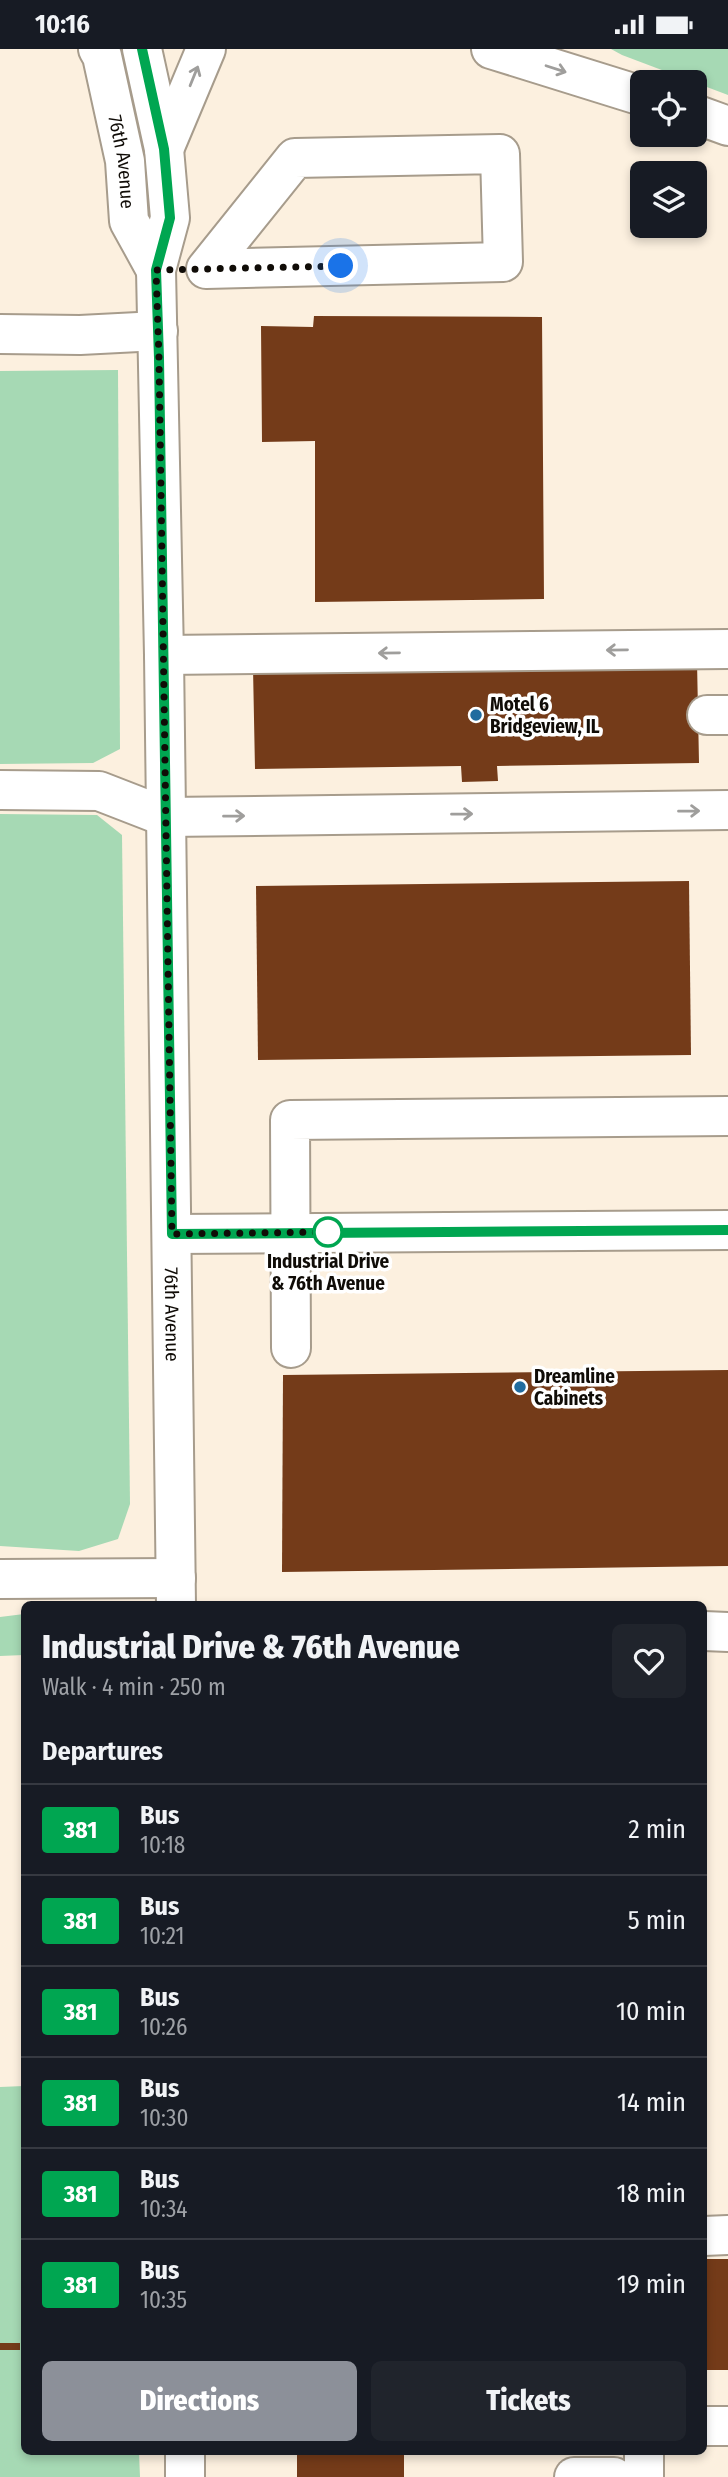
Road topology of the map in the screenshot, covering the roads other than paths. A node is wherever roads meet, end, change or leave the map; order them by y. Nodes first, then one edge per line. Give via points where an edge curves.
1 (98, 49) edge
2 (142, 49) edge
3 (206, 49) edge
4 (491, 49) edge
5 (630, 92) edge
6 (707, 118) edge
7 (728, 126) edge
8 (164, 149) junction
9 (206, 269) junction
10 (156, 270) junction
11 (158, 331) junction
12 (0, 334) edge
13 (728, 649) edge
14 (163, 655) junction
15 (0, 790) edge
16 (728, 810) edge
17 (166, 817) junction
18 (728, 1116) edge
19 (728, 1230) edge
20 (292, 1233) junction
21 (172, 1234) junction
22 (291, 1348) dead end
23 (0, 1579) edge
24 (176, 1591) edge
25 (707, 1631) edge
26 (728, 1632) edge
27 (728, 2235) edge
28 (707, 2236) edge
29 (707, 2426) edge
30 (728, 2426) edge
31 (185, 2455) edge
32 (644, 2455) edge
33 (185, 2477) edge
34 (573, 2477) edge
35 (614, 2477) edge
36 (644, 2477) edge

1 - 10 main road, 76th Avenue via 125,161 129,221
2 - 8 main road, 76th Avenue
8 -> 3 main road
4 -> 5 main road
6 - 7 main road
8 - 10 main road, 76th Avenue via 170,218
9 - 9 main road via 503,262 500,154 295,158
9 - 10 main road
10 - 11 main road, 76th Avenue
11 - 12 main road
11 - 14 main road, 76th Avenue
13 -> 14 main road
14 - 17 main road, 76th Avenue
15 - 17 main road via 99,791
17 -> 16 main road
17 - 21 main road, 76th Avenue
18 - 20 main road via 290,1121
19 - 20 main road
20 - 21 main road
20 - 22 main road
21 - 24 main road, 76th Avenue
23 - 24 main road
25 - 26 main road
27 - 28 main road
29 - 30 main road
31 - 33 main road
32 - 36 main road
34 - 35 main road

